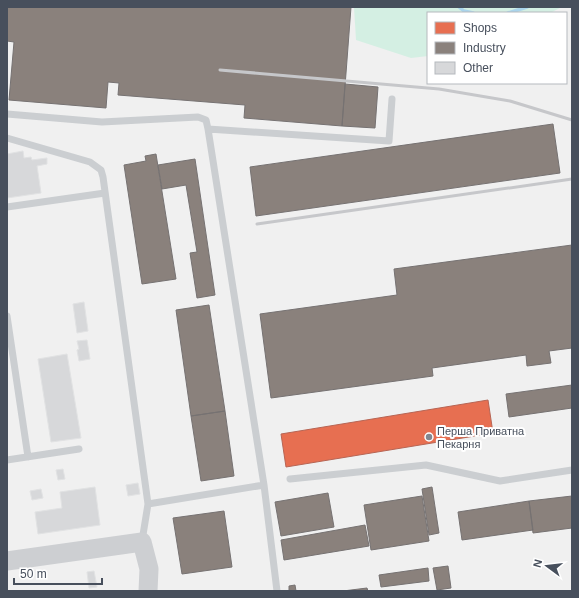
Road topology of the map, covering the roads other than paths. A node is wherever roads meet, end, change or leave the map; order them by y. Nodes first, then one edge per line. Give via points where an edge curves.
1 (392, 99) dead end
2 (7, 114) edge
3 (208, 129) junction
4 (7, 138) edge
5 (105, 193) junction
6 (7, 207) edge
7 (7, 316) edge
8 (79, 449) dead end
9 (28, 457) junction
10 (7, 460) edge
11 (572, 470) edge
12 (290, 479) dead end
13 (264, 485) junction
14 (148, 504) junction
15 (142, 542) junction
16 (7, 561) edge
17 (148, 591) edge
18 (277, 591) edge

1 - 3 lane via 389,141
2 - 3 lane via 102,122 198,117 206,120
3 - 13 lane
4 - 5 lane via 96,165 101,170
5 - 6 lane
5 - 14 lane
7 - 9 lane
8 - 9 lane
9 - 10 lane
11 - 12 lane via 500,481 426,465
13 - 14 lane
13 - 18 lane
14 - 15 lane
15 - 16 street
15 - 17 street via 149,569

